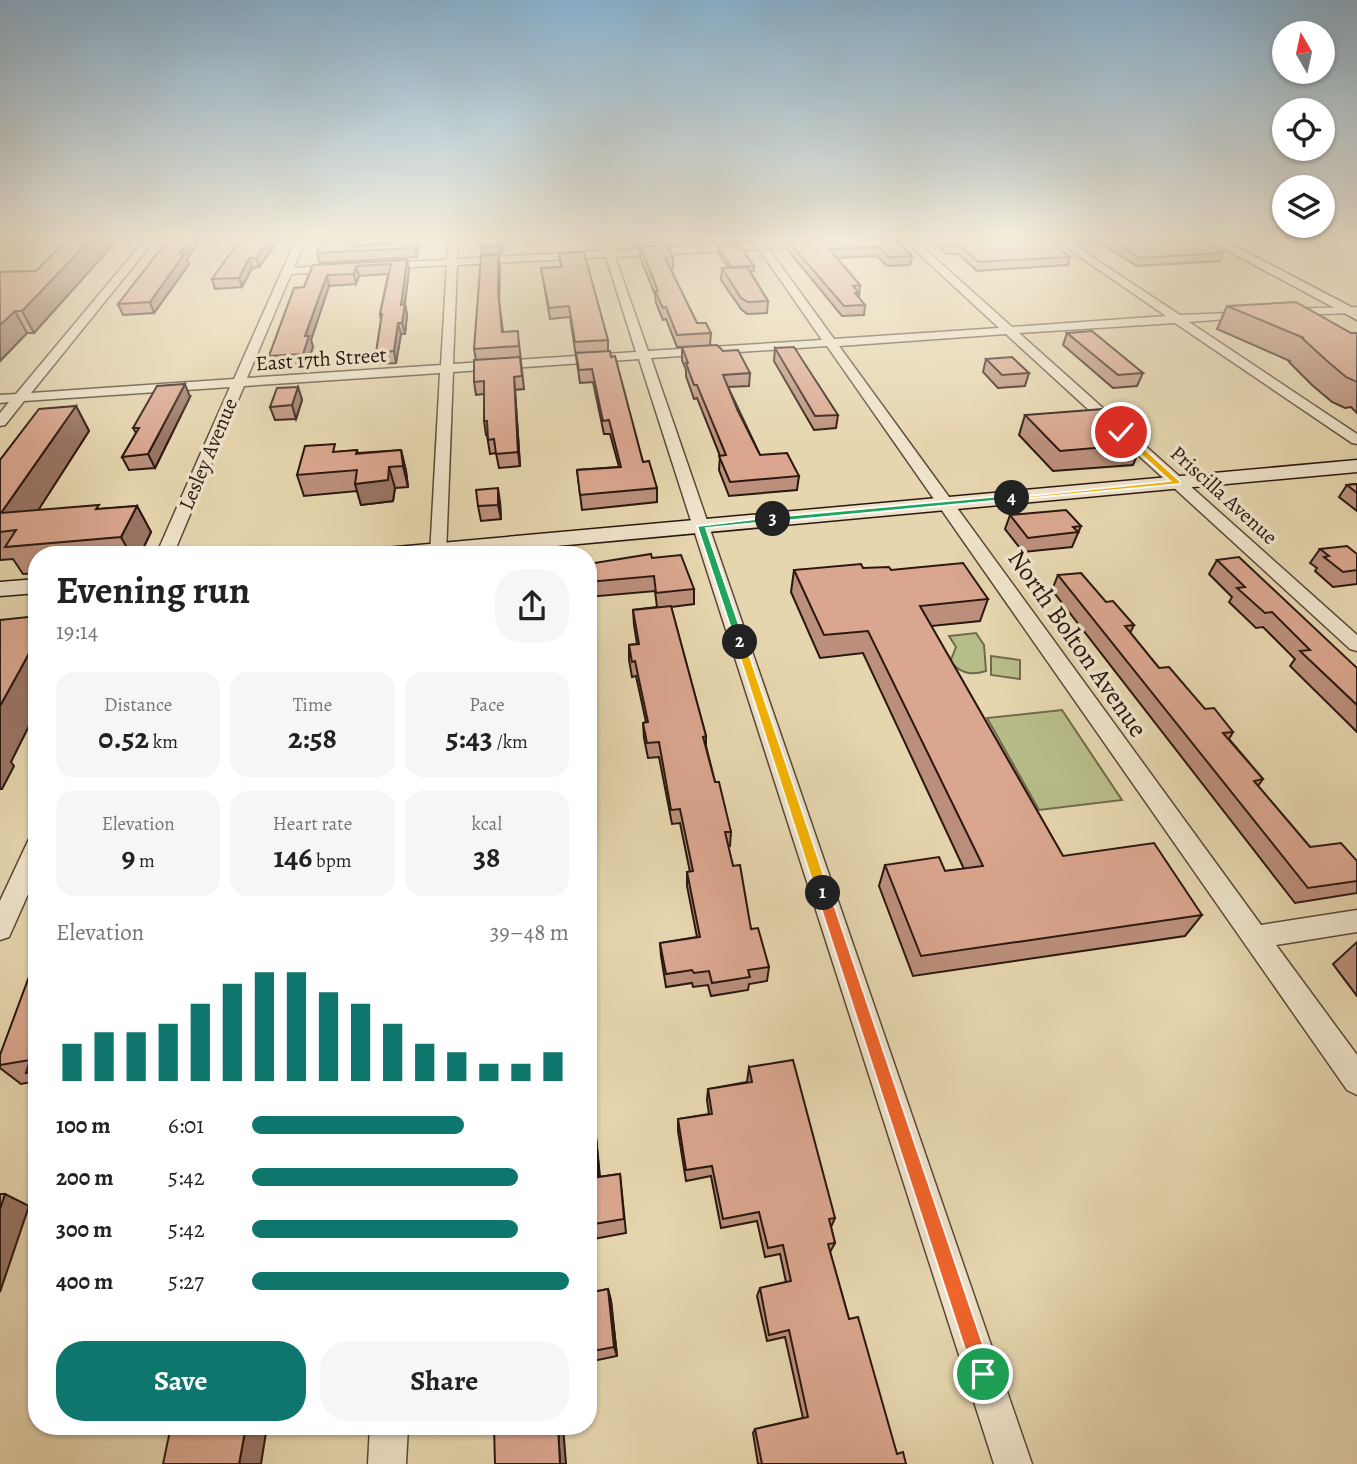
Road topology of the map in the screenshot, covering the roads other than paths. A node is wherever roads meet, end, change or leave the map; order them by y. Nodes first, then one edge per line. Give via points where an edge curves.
1 (96, 305) edge
2 (273, 305) edge
3 (450, 305) edge
4 (627, 305) edge
5 (804, 305) edge
6 (981, 305) edge
7 (1156, 305) edge
8 (1353, 312) edge
9 (1273, 313) edge
10 (1259, 314) edge
11 (1178, 320) junction
12 (1009, 331) junction
13 (831, 343) junction
14 (643, 355) junction
15 (447, 369) junction
16 (238, 383) junction
17 (19, 398) junction
18 (0, 400) edge
19 (0, 422) edge
20 (1357, 440) edge
21 (1357, 466) edge
22 (1177, 483) junction
23 (946, 503) junction
24 (701, 526) junction
25 (168, 546) edge
26 (438, 546) edge
27 (499, 546) edge
28 (28, 587) edge
29 (0, 589) edge
30 (1357, 645) edge
31 (28, 866) edge
32 (1357, 921) edge
33 (0, 929) edge
34 (1255, 937) junction
35 (1357, 1080) edge
36 (389, 1435) edge
37 (387, 1464) edge
38 (1013, 1464) edge

1 - 17 street
2 - 16 street, Lesley Avenue
3 - 15 street
4 - 14 street
5 - 13 street, North Bolton Avenue
6 - 12 street, Priscilla Avenue
7 - 11 street
8 - 9 street
10 - 11 street, East 17th Street
11 - 12 street, East 17th Street
11 - 20 street
12 - 13 street, East 17th Street
12 - 22 street, Priscilla Avenue
13 - 14 street, East 17th Street
13 - 23 street, North Bolton Avenue
14 - 15 street, East 17th Street
14 - 24 street
15 - 16 street, East 17th Street
15 - 26 street
16 - 17 street, East 17th Street
16 - 25 street, Lesley Avenue
17 - 18 street, East 17th Street
17 - 19 street
21 - 22 main road
22 - 23 main road
22 - 30 street, Priscilla Avenue
23 - 24 main road
23 - 34 street, North Bolton Avenue
24 - 27 main road
24 - 38 street
28 - 29 main road
31 - 33 street
32 - 34 street
34 - 35 street, North Bolton Avenue
36 - 37 street

